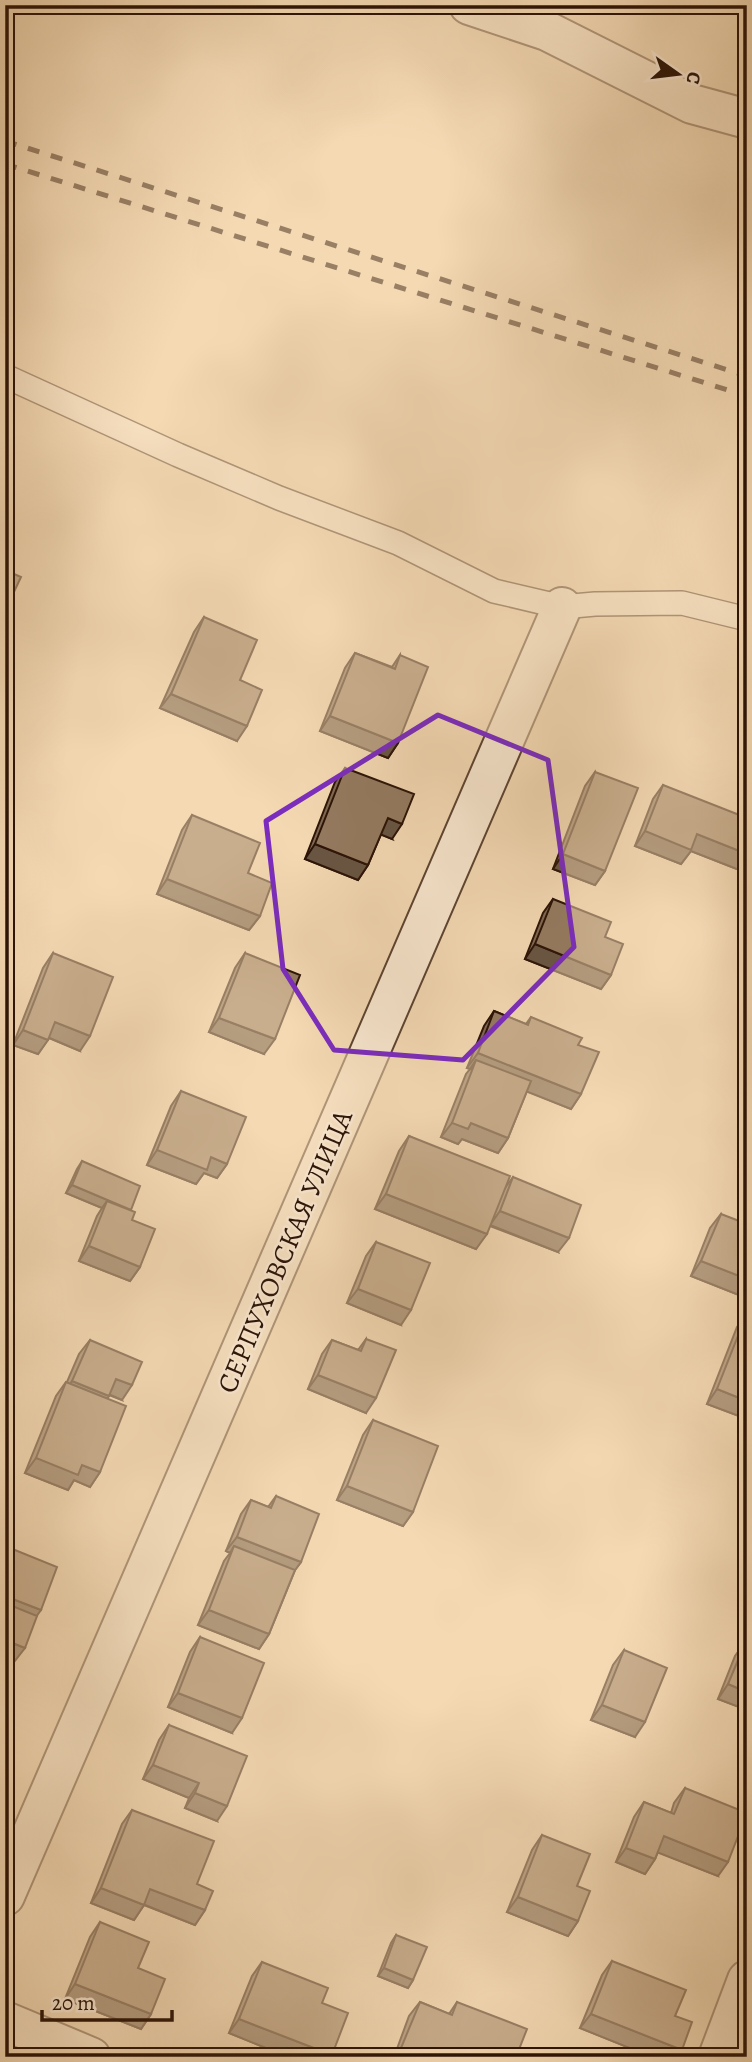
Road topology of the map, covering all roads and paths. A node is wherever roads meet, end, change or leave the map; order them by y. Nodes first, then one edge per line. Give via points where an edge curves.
1 (468, 5) edge
2 (747, 119) edge
3 (5, 376) edge
4 (562, 607) junction
5 (747, 619) edge
6 (5, 1896) edge
7 (747, 1980) edge
8 (5, 2021) edge
9 (91, 2057) edge
10 (718, 2057) edge

1 - 2 street via 547,31 692,104
3 - 4 lane via 279,498 398,543 494,591
4 - 5 lane via 682,603
4 - 6 street, СЕРПУХОВСКАЯ УЛИЦА
7 - 10 street
8 - 9 street

